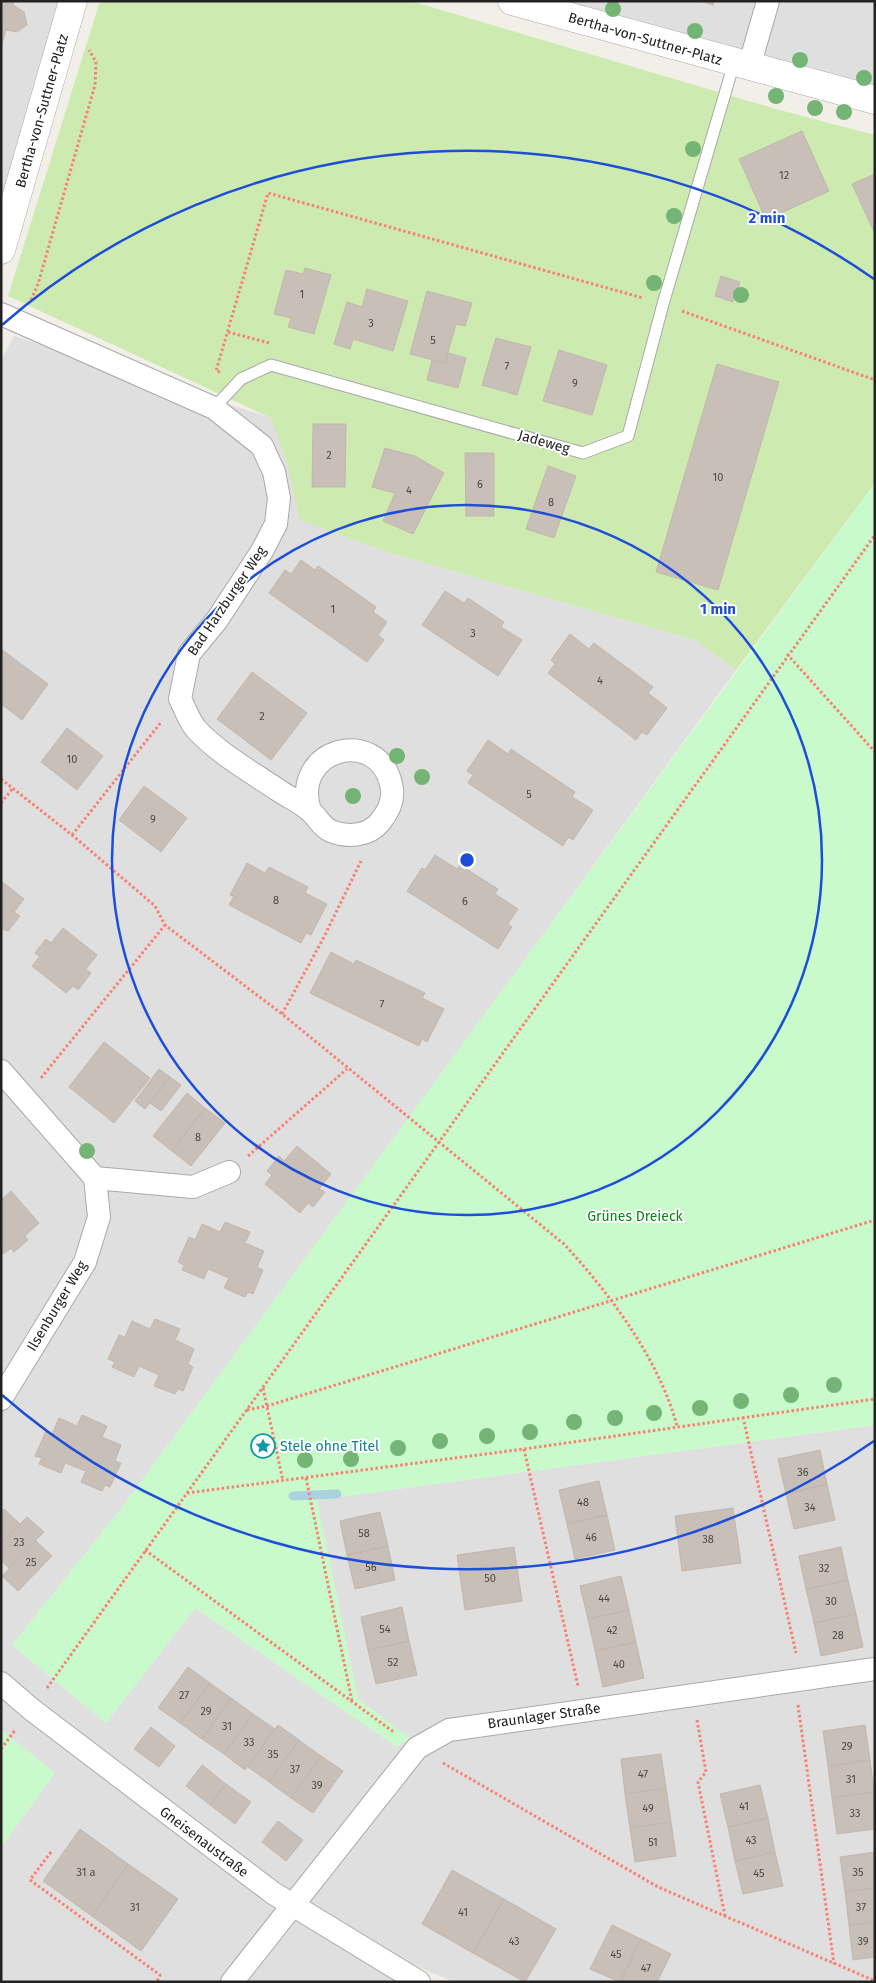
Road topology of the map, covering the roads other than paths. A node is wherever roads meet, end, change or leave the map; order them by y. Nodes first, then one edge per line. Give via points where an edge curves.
1 (512, 1) edge
2 (768, 1) edge
3 (71, 9) edge
4 (742, 65) junction
5 (875, 100) edge
6 (1, 250) edge
7 (11, 319) edge
8 (214, 408) junction
9 (310, 811) junction
10 (1, 1071) edge
11 (229, 1172) road end
12 (95, 1178) junction
13 (1, 1399) edge
14 (875, 1670) edge
15 (1, 1683) edge
16 (292, 1905) junction
17 (232, 1982) edge
18 (420, 1982) edge

1 - 4 street, Bertha-von-Suttner-Platz
2 - 4 street
3 - 6 street, Bertha-von-Suttner-Platz
4 - 5 street, Bertha-von-Suttner-Platz
4 - 8 lane, Jadeweg via 663,304 628,436 583,453 271,365 241,379
7 - 8 street, Bad Harzburger Weg
8 - 9 street, Bad Harzburger Weg via 262,446 274,472 279,498 276,524 217,620 189,654 180,699 195,728 237,763
9 - 9 street via 331,831 351,835 366,832 387,813 392,800 392,784 378,760 360,751 345,750 331,754 321,760 312,772 307,786
10 - 12 street
11 - 12 street via 193,1187
12 - 13 street, Ilsenburger Weg via 100,1217 85,1262
14 - 16 street, Braunlager Straße via 449,1730 416,1748
15 - 16 street, Gneisenaustraße via 184,1827
16 - 17 street, Braunlager Straße
16 - 18 street, Gneisenaustraße

